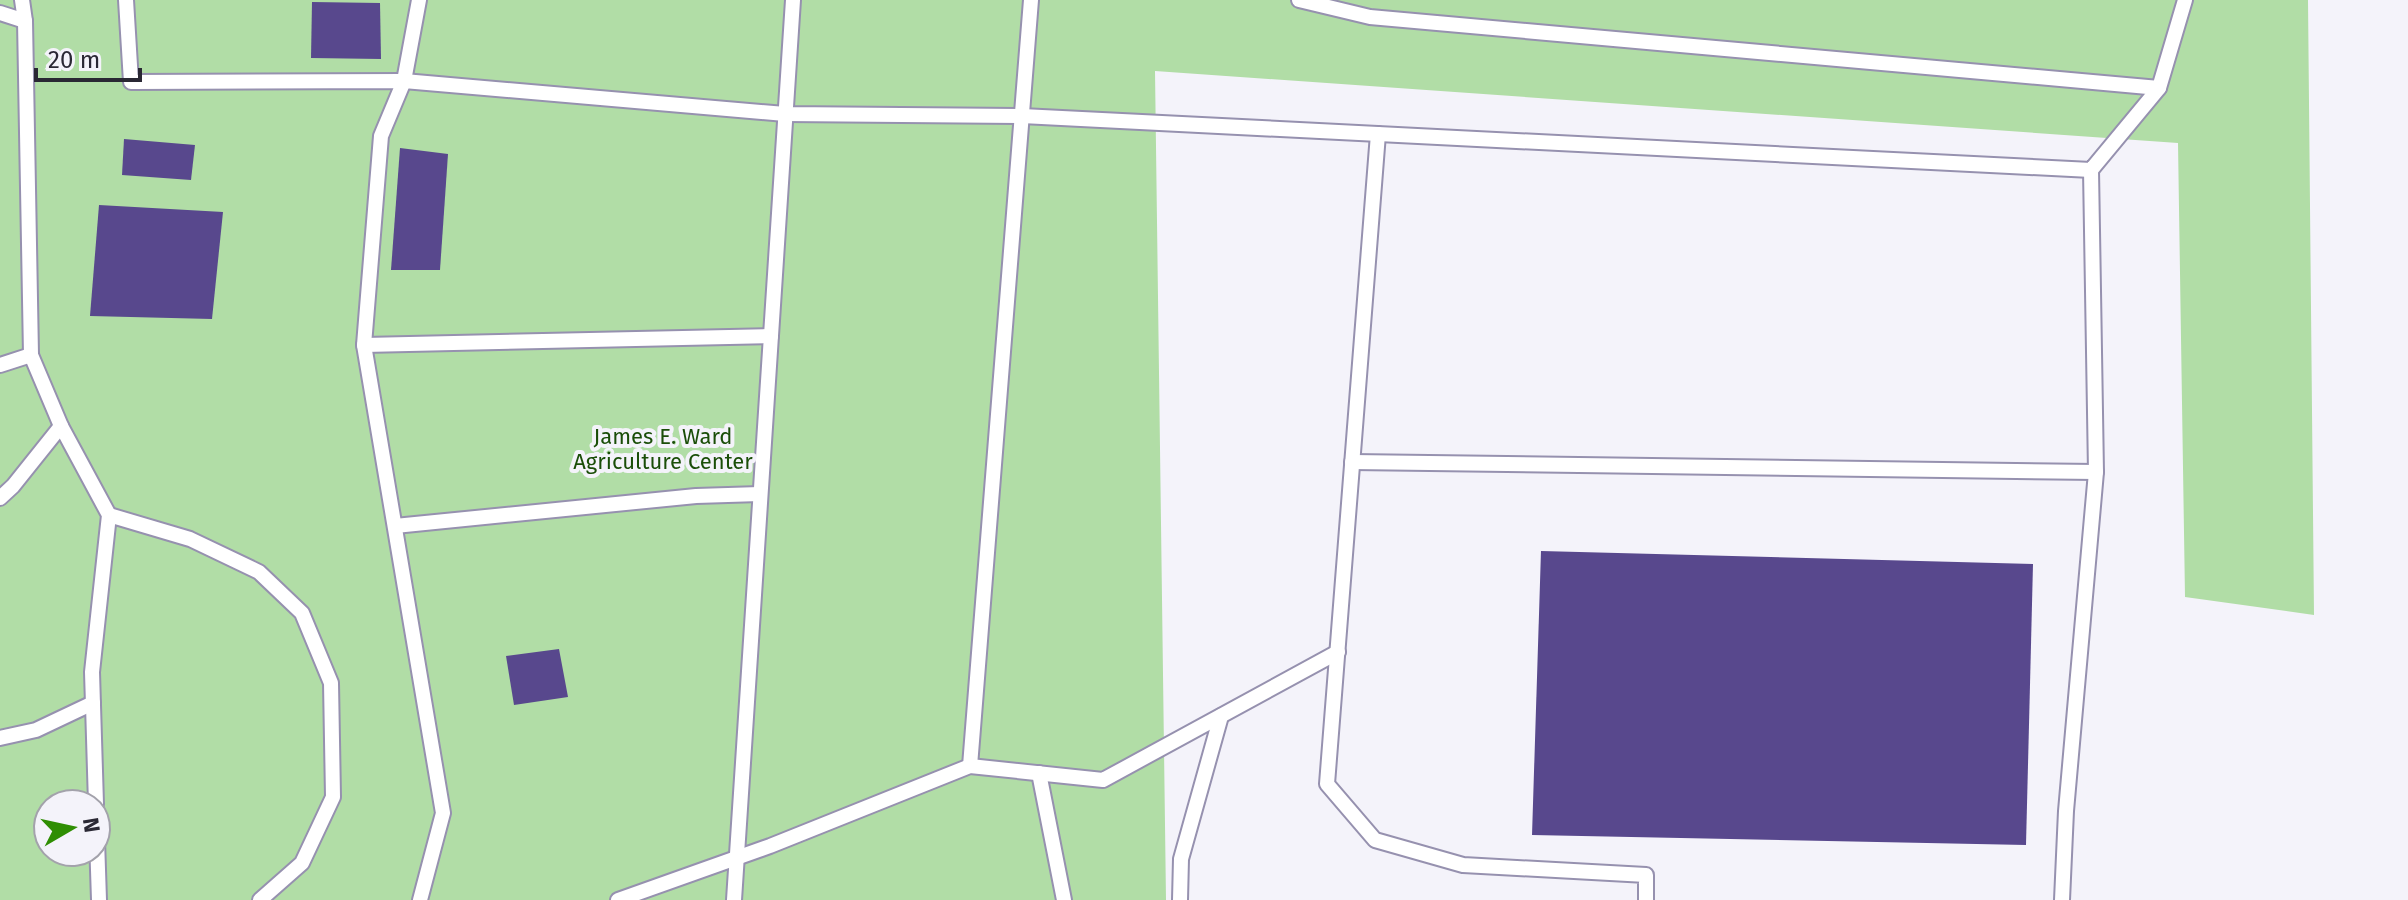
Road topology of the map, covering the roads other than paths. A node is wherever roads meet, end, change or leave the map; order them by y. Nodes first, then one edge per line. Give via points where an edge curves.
1 (22, 0) edge
2 (126, 0) edge
3 (419, 0) edge
4 (793, 0) edge
5 (1031, 0) edge
6 (1299, 0) edge
7 (2185, 0) edge
8 (0, 13) edge
9 (25, 21) junction
10 (404, 81) junction
11 (2159, 88) junction
12 (785, 114) junction
13 (1022, 116) junction
14 (1378, 134) junction
15 (2091, 170) junction
16 (771, 336) junction
17 (364, 345) junction
18 (31, 355) junction
19 (0, 365) edge
20 (61, 426) junction
21 (1352, 462) junction
22 (2096, 472) junction
23 (760, 494) junction
24 (0, 498) edge
25 (109, 515) junction
26 (395, 526) junction
27 (1338, 652) junction
28 (93, 703) junction
29 (1221, 716) junction
30 (0, 738) edge
31 (970, 766) junction
32 (1039, 773) junction
33 (95, 788) edge
34 (737, 858) junction
35 (98, 868) edge
36 (99, 900) edge
37 (260, 900) edge
38 (420, 900) edge
39 (618, 900) edge
40 (734, 900) edge
41 (1064, 900) edge
42 (1180, 900) edge
43 (1646, 900) edge
44 (2062, 900) edge

1 - 9 lane
2 - 10 lane via 131,82
3 - 10 lane
4 - 12 lane
5 - 13 lane
6 - 11 lane via 1370,17
7 - 11 lane
8 - 9 lane
9 - 18 lane
10 - 12 lane
10 - 17 lane via 381,136
11 - 15 lane
12 - 13 lane
12 - 16 lane
13 - 14 lane
13 - 31 lane
14 - 15 lane
14 - 21 lane
15 - 22 lane
16 - 17 lane
16 - 23 lane
17 - 26 lane
18 - 19 lane
18 - 20 lane
20 - 24 lane
20 - 25 lane
21 - 22 lane
21 - 27 lane
22 - 44 lane
23 - 26 lane
23 - 34 lane
25 - 28 lane
25 - 37 lane via 190,539 259,572 302,613 331,683 333,797 302,863
26 - 38 lane via 443,813
27 - 29 lane
27 - 43 lane via 1327,784 1375,840 1463,865 1646,875
28 - 30 lane via 36,730
28 - 33 lane
29 - 32 lane via 1103,780
29 - 42 lane via 1181,859
31 - 32 lane
31 - 34 lane
32 - 41 lane
34 - 39 lane
34 - 40 lane
35 - 36 lane

